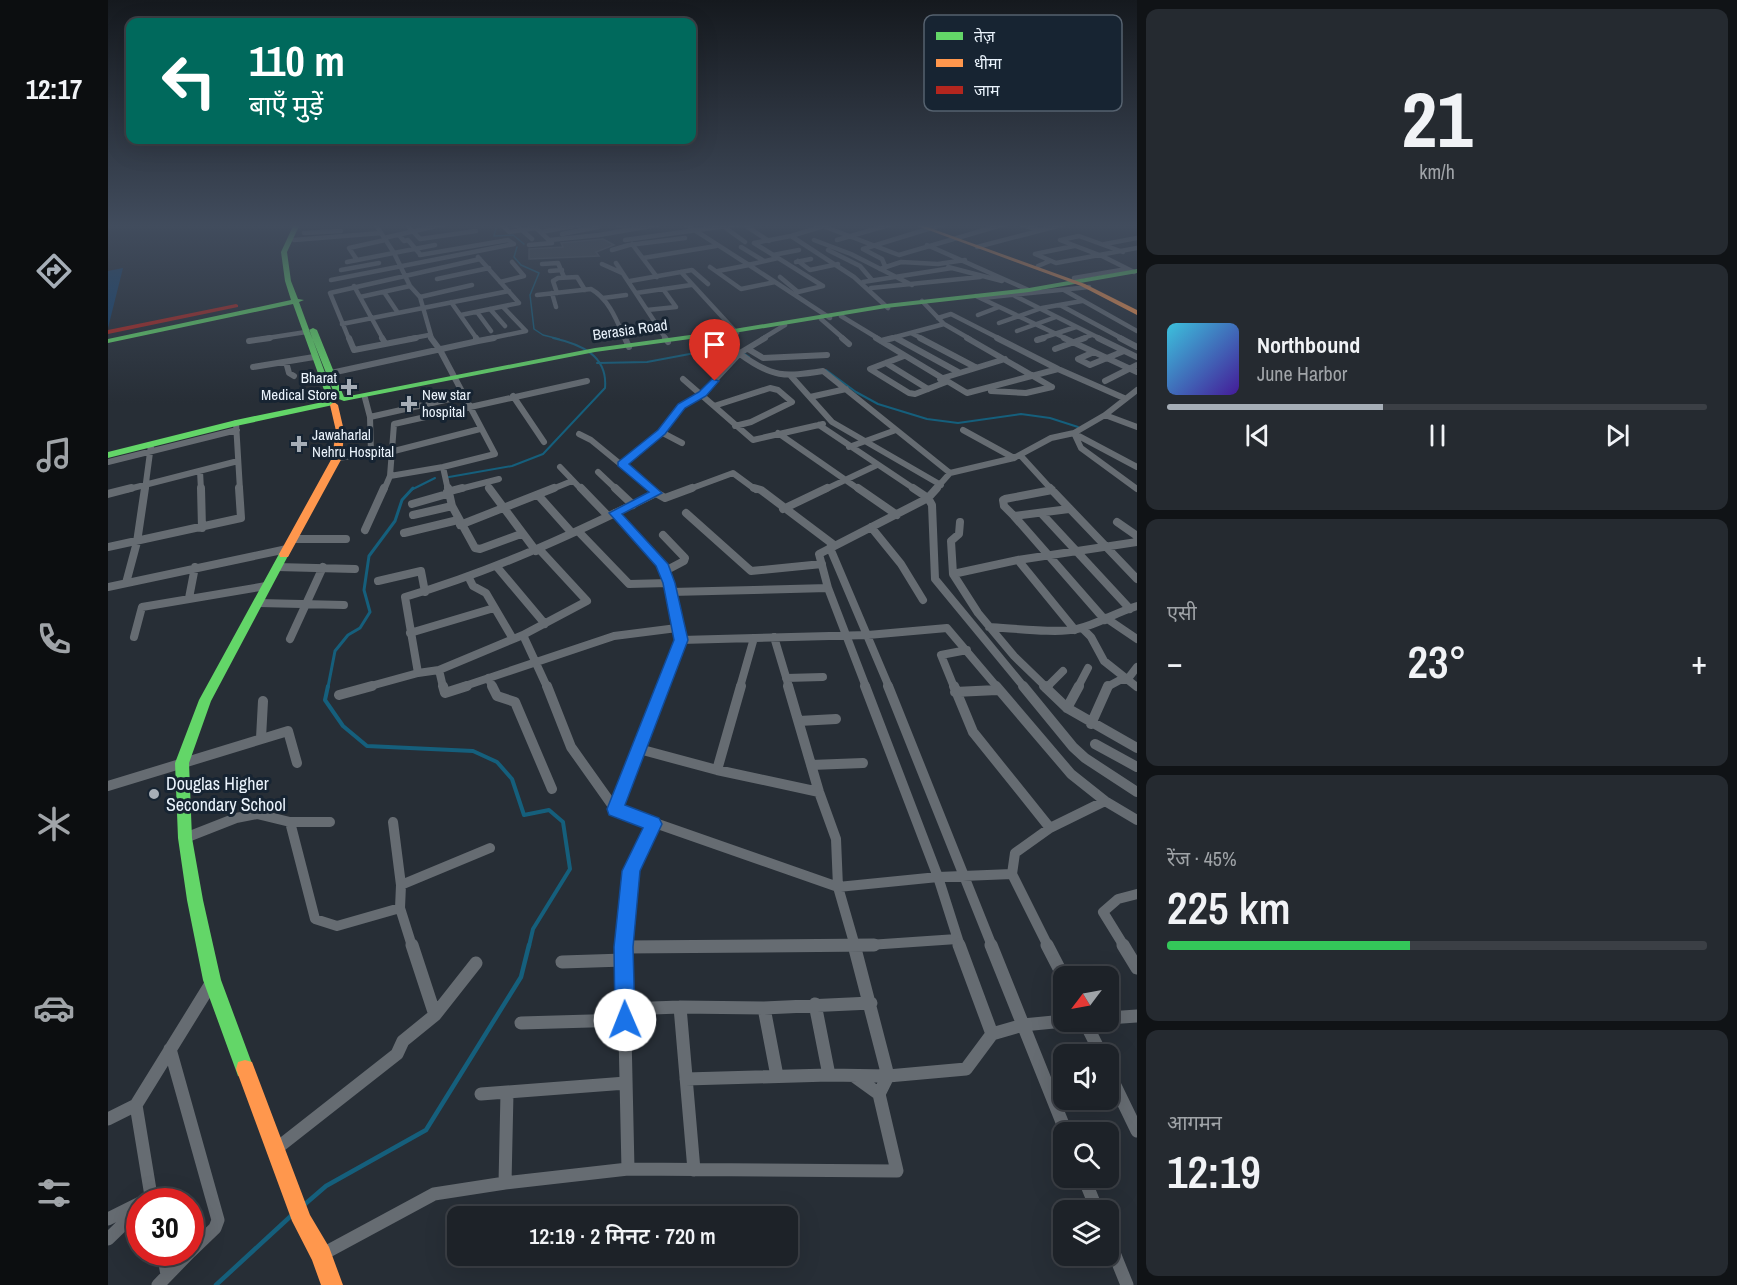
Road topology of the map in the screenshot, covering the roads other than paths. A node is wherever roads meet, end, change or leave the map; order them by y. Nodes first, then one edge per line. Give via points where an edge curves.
1 (294, 284) edge
2 (363, 284) edge
3 (441, 284) edge
4 (502, 284) edge
5 (554, 284) edge
6 (582, 284) edge
7 (631, 284) edge
8 (735, 284) edge
9 (758, 284) edge
10 (779, 284) edge
11 (789, 284) edge
12 (818, 284) edge
13 (866, 284) edge
14 (925, 284) edge
15 (1016, 284) edge
16 (1078, 284) edge
17 (1084, 284) edge
18 (1084, 284) edge
19 (472, 285) joint
20 (691, 285) joint
21 (913, 285) joint
22 (354, 286) junction
23 (410, 286) joint
24 (871, 288) junction
25 (1061, 288) junction
26 (663, 289) junction
27 (585, 290) junction
28 (446, 291) junction
29 (509, 291) junction
30 (1031, 291) junction
31 (384, 292) junction
32 (555, 293) junction
33 (636, 293) junction
34 (796, 293) junction
35 (537, 295) dead end
36 (626, 295) dead end
37 (1015, 296) junction
38 (296, 297) junction
39 (360, 297) junction
40 (420, 297) junction
41 (480, 297) junction
42 (979, 297) junction
43 (603, 298) junction
44 (452, 302) junction
45 (923, 302) junction
46 (1082, 302) junction
47 (1060, 305) junction
48 (503, 307) junction
49 (556, 307) dead end
50 (887, 307) junction
51 (999, 307) junction
52 (422, 308) junction
53 (1040, 308) junction
54 (1137, 308) edge
55 (490, 309) junction
56 (647, 310) junction
57 (477, 312) junction
58 (398, 313) junction
59 (1137, 313) edge
60 (461, 315) junction
61 (978, 315) dead end
62 (1017, 316) junction
63 (830, 317) junction
64 (1056, 317) junction
65 (373, 318) junction
66 (938, 318) junction
67 (999, 323) dead end
68 (342, 324) junction
69 (944, 324) junction
70 (1035, 324) junction
71 (785, 325) junction
72 (505, 326) dead end
73 (1076, 327) junction
74 (730, 328) junction
75 (491, 331) dead end
76 (1017, 331) dead end
77 (1137, 331) edge
78 (306, 332) junction
79 (911, 333) junction
80 (1056, 334) junction
81 (429, 335) junction
82 (1092, 335) junction
83 (108, 336) edge
84 (895, 337) junction
85 (1037, 340) dead end
86 (249, 341) dead end
87 (478, 341) junction
88 (667, 341) junction
89 (881, 341) junction
90 (386, 343) junction
91 (1074, 343) junction
92 (849, 344) dead end
93 (629, 346) junction
94 (1113, 346) junction
95 (440, 350) junction
96 (1055, 350) dead end
97 (1124, 351) junction
98 (743, 352) junction
99 (1136, 352) edge
100 (1095, 353) junction
101 (827, 355) dead end
102 (904, 356) junction
103 (314, 357) junction
104 (1107, 358) junction
105 (1005, 359) junction
106 (286, 362) junction
107 (886, 363) junction
108 (1137, 366) edge
109 (253, 367) dead end
110 (975, 367) junction
111 (1058, 369) junction
112 (1130, 369) junction
113 (958, 372) junction
114 (1137, 372) edge
115 (331, 373) junction
116 (790, 375) junction
117 (1032, 375) junction
118 (294, 376) dead end
119 (454, 377) junction
120 (682, 380) dead end
121 (587, 381) dead end
122 (943, 381) junction
123 (1105, 381) dead end
124 (846, 388) junction
125 (928, 389) junction
126 (985, 390) junction
127 (1137, 390) edge
128 (702, 394) junction
129 (463, 396) junction
130 (513, 396) junction
131 (810, 397) junction
132 (365, 398) junction
133 (1124, 398) junction
134 (338, 403) junction
135 (468, 406) junction
136 (714, 406) junction
137 (1105, 415) junction
138 (370, 417) junction
139 (832, 422) junction
140 (819, 425) junction
141 (237, 426) junction
142 (735, 426) junction
143 (1137, 428) edge
144 (480, 429) junction
145 (896, 430) junction
146 (963, 430) dead end
147 (661, 432) junction
148 (778, 433) junction
149 (1074, 433) junction
150 (579, 434) dead end
151 (753, 440) junction
152 (865, 440) junction
153 (544, 442) dead end
154 (682, 443) dead end
155 (849, 447) junction
156 (151, 449) junction
157 (745, 449) dead end
158 (394, 451) junction
159 (371, 454) junction
160 (108, 455) edge
161 (1018, 457) junction
162 (337, 458) junction
163 (238, 461) junction
164 (108, 462) edge
165 (622, 464) junction
166 (877, 465) junction
167 (443, 467) junction
168 (560, 467) dead end
169 (1137, 467) edge
170 (200, 471) junction
171 (598, 472) dead end
172 (950, 473) junction
173 (390, 476) junction
174 (499, 479) dead end
175 (846, 480) junction
176 (572, 481) junction
177 (145, 484) junction
178 (942, 485) junction
179 (489, 488) dead end
180 (1137, 489) edge
181 (1052, 490) junction
182 (447, 493) junction
183 (656, 493) junction
184 (108, 494) edge
185 (538, 495) junction
186 (928, 498) junction
187 (412, 504) dead end
188 (633, 505) junction
189 (452, 506) junction
190 (502, 508) junction
191 (783, 509) junction
192 (1069, 509) junction
193 (686, 513) dead end
194 (1042, 514) junction
195 (412, 515) dead end
196 (611, 515) junction
197 (897, 515) junction
198 (1014, 516) junction
199 (459, 522) junction
200 (960, 522) dead end
201 (1117, 522) dead end
202 (871, 527) junction
203 (202, 528) junction
204 (365, 530) dead end
205 (575, 532) junction
206 (404, 533) dead end
207 (521, 534) junction
208 (663, 535) dead end
209 (1137, 536) edge
210 (294, 538) junction
211 (346, 539) dead end
212 (137, 542) junction
213 (1137, 542) edge
214 (832, 546) junction
215 (108, 547) edge
216 (1107, 548) junction
217 (287, 549) junction
218 (537, 550) junction
219 (1077, 552) junction
220 (1048, 557) junction
221 (1018, 560) junction
222 (822, 564) junction
223 (195, 567) junction
224 (277, 567) junction
225 (323, 567) junction
226 (497, 567) junction
227 (355, 569) dead end
228 (665, 571) junction
229 (953, 574) junction
230 (469, 578) junction
231 (1137, 579) edge
232 (378, 580) dead end
233 (126, 583) junction
234 (266, 586) junction
235 (108, 587) edge
236 (670, 588) junction
237 (828, 588) junction
238 (425, 592) junction
239 (189, 598) junction
240 (923, 600) dead end
241 (259, 603) junction
242 (307, 605) junction
243 (344, 605) dead end
244 (1134, 607) edge
245 (494, 608) junction
246 (1106, 619) junction
247 (545, 624) junction
248 (990, 627) junction
249 (677, 628) junction
250 (1078, 628) junction
251 (410, 633) junction
252 (523, 635) junction
253 (846, 635) junction
254 (868, 635) junction
255 (134, 637) dead end
256 (754, 638) junction
257 (774, 638) junction
258 (290, 639) dead end
259 (513, 639) junction
260 (1137, 639) edge
261 (681, 640) junction
262 (967, 650) junction
263 (537, 661) junction
264 (1137, 667) edge
265 (1088, 668) dead end
266 (439, 670) junction
267 (1063, 671) dead end
268 (418, 673) junction
269 (823, 677) dead end
270 (488, 678) junction
271 (786, 678) junction
272 (1127, 680) junction
273 (1137, 687) edge
274 (1046, 688) junction
275 (997, 690) junction
276 (956, 692) junction
277 (339, 695) dead end
278 (262, 700) dead end
279 (1066, 708) junction
280 (836, 719) dead end
281 (799, 722) junction
282 (1091, 724) junction
283 (261, 738) junction
284 (1095, 744) dead end
285 (1137, 748) edge
286 (639, 749) junction
287 (182, 763) junction
288 (297, 763) dead end
289 (863, 763) dead end
290 (812, 765) junction
291 (1137, 767) edge
292 (717, 770) junction
293 (108, 786) edge
294 (552, 789) dead end
295 (819, 792) junction
296 (1137, 792) edge
297 (1105, 801) junction
298 (615, 809) junction
299 (1137, 820) edge
300 (290, 822) junction
301 (330, 822) dead end
302 (393, 822) dead end
303 (653, 824) junction
304 (1050, 828) junction
305 (185, 838) junction
306 (490, 848) dead end
307 (1012, 874) junction
308 (964, 875) junction
309 (938, 876) junction
310 (401, 885) junction
311 (837, 887) junction
312 (1137, 894) edge
313 (400, 908) junction
314 (957, 939) junction
315 (854, 946) junction
316 (624, 953) junction
317 (562, 962) dead end
318 (476, 963) dead end
319 (1058, 966) edge
320 (1137, 968) edge
321 (212, 980) junction
322 (871, 1003) junction
323 (815, 1004) junction
324 (680, 1007) junction
325 (765, 1008) junction
326 (625, 1015) junction
327 (435, 1016) junction
328 (1137, 1016) edge
329 (1119, 1017) edge
330 (1053, 1022) edge
331 (521, 1023) dead end
332 (1023, 1025) junction
333 (992, 1034) junction
334 (170, 1049) junction
335 (829, 1075) junction
336 (777, 1076) junction
337 (854, 1076) junction
338 (888, 1076) junction
339 (686, 1079) junction
340 (626, 1083) junction
341 (507, 1093) junction
342 (481, 1094) dead end
343 (879, 1094) junction
344 (1119, 1094) edge
345 (136, 1105) junction
346 (108, 1119) edge
347 (1062, 1122) edge
348 (1137, 1131) edge
349 (276, 1149) junction
350 (628, 1169) junction
351 (694, 1170) junction
352 (505, 1183) junction
353 (145, 1188) edge
354 (126, 1210) edge
355 (108, 1219) edge
356 (126, 1222) edge
357 (108, 1239) edge
358 (204, 1239) edge
359 (321, 1255) junction
360 (1119, 1265) edge
361 (176, 1266) edge
362 (163, 1280) edge
363 (332, 1285) edge
364 (1127, 1285) edge

1 - 38 main road
2 - 22 street
3 - 28 street
4 - 29 street
5 - 32 street
6 - 27 street
7 - 33 street
8 - 9 street via 741,289
10 - 34 street
11 - 34 street
12 - 34 street via 822,287
13 - 24 street
14 - 21 street
15 - 30 street
16 - 25 main road, Berasia Road
17 - 54 main road
18 - 59 main road
19 - 28 street
19 - 41 street
20 - 26 street
20 - 74 street
21 - 24 street
22 - 39 street
22 - 68 street via 330,293
23 - 31 street
23 - 40 street
24 - 50 street
25 - 30 main road, Berasia Road
25 - 37 street
25 - 46 street
26 - 33 street
26 - 56 street via 676,307
27 - 32 street
27 - 43 street via 595,290
28 - 40 street
29 - 41 street
29 - 48 street via 519,303
30 - 42 main road, Berasia Road
31 - 39 street
31 - 58 street
32 - 35 street
32 - 49 street
33 - 56 street
34 - 63 street
36 - 43 street
37 - 42 street
37 - 53 street
38 - 78 main road
38 - 83 main road
38 - 115 main road
39 - 65 street
40 - 52 street
41 - 44 street
42 - 45 main road, Berasia Road
42 - 51 street
43 - 93 street
44 - 52 street
44 - 60 street
45 - 50 main road, Berasia Road
45 - 66 street
46 - 47 street
46 - 77 street
47 - 53 street
47 - 99 street
48 - 55 street
48 - 87 street via 526,331
50 - 63 main road, Berasia Road
51 - 61 street
51 - 62 street
52 - 58 street
52 - 81 street
53 - 62 street
53 - 64 street
55 - 57 street
55 - 72 street
56 - 88 street
57 - 60 street
57 - 75 street
58 - 65 street
60 - 87 street
62 - 67 street
62 - 70 street
63 - 71 main road, Berasia Road
63 - 74 main road, Berasia Road
63 - 89 street
63 - 92 street
64 - 70 street
64 - 73 street
65 - 68 street
65 - 90 street
66 - 69 street
66 - 111 street via 951,314
68 - 90 street via 354,350
69 - 79 street
69 - 105 street
70 - 76 street
70 - 80 street
71 - 74 main road, Berasia Road
71 - 98 street
73 - 80 street
73 - 82 street
74 - 88 main road, Berasia Road
78 - 86 street
78 - 103 main road
79 - 84 street
79 - 110 street
80 - 85 street
80 - 91 street
81 - 90 street
81 - 95 street
82 - 91 street
82 - 94 street
84 - 89 street
84 - 113 street
87 - 95 street
88 - 93 main road, Berasia Road
89 - 102 street
91 - 96 street
91 - 100 street
93 - 119 main road, Berasia Road
94 - 97 street
94 - 100 street
95 - 115 street
95 - 119 street
97 - 99 street
97 - 104 street
98 - 101 street via 763,358
98 - 116 street via 766,372
98 - 128 street
100 - 104 street
100 - 104 street via 1078,359 1090,365
102 - 107 street
102 - 122 street
103 - 106 street
103 - 134 main road
104 - 112 street
105 - 110 street
105 - 117 street
106 - 109 street
106 - 118 street
107 - 125 street
107 - 125 street via 870,369 909,393
108 - 112 street
110 - 113 street
111 - 117 street
111 - 133 street
112 - 114 street
112 - 123 street
113 - 122 street
115 - 134 main road
116 - 124 street via 823,371
116 - 131 street
117 - 126 street
117 - 126 street via 1052,387 1026,393
119 - 129 street
119 - 132 main road, Berasia Road
119 - 134 main road, Berasia Road
120 - 128 street
121 - 130 street
122 - 125 street
122 - 126 street via 967,393
124 - 131 street
124 - 145 street
127 - 133 street
128 - 136 street
128 - 147 street via 681,406
129 - 135 street
129 - 138 street
130 - 135 street
130 - 153 street
131 - 139 street
132 - 134 main road, Berasia Road
132 - 138 street
133 - 137 street
134 - 141 main road, Berasia Road
134 - 162 main road via 341,437
135 - 144 street
135 - 158 street via 394,424
136 - 142 street
136 - 142 street via 770,388 792,402
137 - 143 street
137 - 149 street
138 - 159 street
139 - 140 street
139 - 152 street
140 - 148 street
140 - 155 street
141 - 156 main road, Berasia Road
141 - 163 street
142 - 151 street
144 - 158 street
144 - 167 street via 495,454
145 - 152 street
145 - 172 street
146 - 161 street
147 - 154 street
147 - 165 street
148 - 151 street
148 - 175 street
149 - 161 street via 1051,438
149 - 169 street
149 - 180 street via 1081,448
150 - 165 street
151 - 157 street
152 - 155 street
152 - 178 street
155 - 166 street
156 - 160 main road, Berasia Road
156 - 164 street
156 - 177 street
158 - 159 street
158 - 173 street
159 - 162 street
161 - 172 street
161 - 181 street
162 - 210 main road
163 - 170 street
163 - 203 street via 241,518
165 - 183 street
166 - 175 street
166 - 186 street
167 - 173 street
167 - 182 street
168 - 176 street
170 - 177 street
170 - 203 street
171 - 188 street
172 - 178 street
173 - 204 street
174 - 182 street
175 - 191 street
175 - 197 street
176 - 185 street
176 - 196 street
177 - 184 street
177 - 212 street
178 - 186 street
179 - 190 street
181 - 192 street
181 - 198 street via 1003,500
182 - 187 street
182 - 189 street
183 - 188 street
183 - 191 street via 665,498 733,473
185 - 190 street
185 - 205 street
186 - 197 street
186 - 296 street via 932,505 934,579 1073,747
188 - 196 street
189 - 195 street
189 - 199 street
190 - 199 street
190 - 207 street
191 - 214 street
192 - 194 street
192 - 216 street
193 - 222 street via 751,571
194 - 198 street
194 - 219 street
196 - 205 street
196 - 228 street
197 - 202 street
198 - 220 street
199 - 206 street
199 - 207 street via 475,548 480,549
200 - 229 street via 959,534 951,542
201 - 209 street
202 - 214 street
202 - 240 street via 902,564
203 - 212 street
205 - 218 street
205 - 236 street via 629,584
207 - 218 street
208 - 228 street via 686,558
210 - 211 street
210 - 217 main road
212 - 215 street
212 - 233 street
213 - 216 street
214 - 222 street via 819,554
214 - 254 street
216 - 219 street
216 - 231 street
217 - 223 street
217 - 224 main road
218 - 226 street
218 - 247 street via 587,601
219 - 220 street
219 - 244 street
220 - 221 street
220 - 246 street
221 - 229 street
221 - 250 street
222 - 237 street
223 - 233 street
223 - 239 street
224 - 225 street
224 - 234 main road
225 - 227 street
225 - 242 street
226 - 230 street
226 - 247 street
228 - 236 street
229 - 248 street
230 - 238 street
230 - 245 street via 473,586 486,593
232 - 238 street via 421,571
233 - 235 street
234 - 239 street
234 - 241 main road
236 - 237 street
236 - 249 street
237 - 253 street
238 - 251 street via 405,597
239 - 255 street via 142,607
241 - 242 street
241 - 287 main road via 205,700
242 - 243 street
242 - 258 street
244 - 246 street
245 - 251 street
245 - 259 street
246 - 250 street
246 - 260 street
247 - 252 street
248 - 250 street
248 - 274 street
249 - 261 street
249 - 263 street via 614,636
250 - 272 street via 1091,637 1104,661
251 - 268 street
252 - 259 street
252 - 263 street
253 - 254 street
253 - 257 street
253 - 309 street
254 - 262 street via 947,628
254 - 308 street
256 - 257 street
256 - 261 street
256 - 292 street
257 - 271 street
259 - 266 street
261 - 286 street
262 - 275 street
262 - 276 street via 941,655
263 - 270 street
263 - 298 street via 572,747
264 - 272 street
265 - 279 street
266 - 268 street
266 - 270 street via 445,693
267 - 274 street
268 - 277 street
269 - 271 street
270 - 294 street via 497,696 515,702
271 - 281 street
272 - 273 street
272 - 282 street via 1108,685
274 - 279 street
275 - 276 street
275 - 297 street via 1071,774
276 - 304 street via 973,732
278 - 283 street
279 - 282 street
280 - 281 street
281 - 290 street
282 - 285 street
283 - 287 street
283 - 288 street via 288,731
284 - 291 street
286 - 292 street
286 - 298 street
287 - 293 street
287 - 305 main road
289 - 290 street
290 - 295 street
292 - 295 street
295 - 311 street via 836,838
297 - 299 street
297 - 304 street
298 - 303 street
300 - 301 street
300 - 305 street via 257,814
300 - 313 street via 315,919 337,926
302 - 310 street
303 - 311 street
303 - 316 street via 631,871
304 - 307 street via 1015,853
305 - 321 main road
306 - 310 street
307 - 308 street
307 - 319 street
308 - 309 street
308 - 332 street
309 - 311 street
309 - 314 street
310 - 313 street
311 - 315 street
312 - 320 street via 1118,898 1103,912
313 - 327 street
314 - 315 street
314 - 333 street
315 - 316 street
315 - 322 street
316 - 317 street
316 - 326 street
318 - 327 street
321 - 334 street
321 - 349 main road
322 - 323 street
322 - 338 street
323 - 325 street
323 - 335 street
324 - 325 street
324 - 326 street
324 - 339 street
325 - 336 street
326 - 331 street
326 - 340 street
327 - 349 street via 403,1041 397,1054
328 - 329 street
330 - 332 street
332 - 333 street
332 - 347 street
333 - 338 street via 966,1069
334 - 345 street
334 - 358 street via 218,1220
335 - 336 street
335 - 337 street
336 - 339 street
337 - 338 street
337 - 343 street
338 - 343 street
339 - 351 street
340 - 341 street
340 - 350 street
341 - 342 street
341 - 352 street
343 - 351 street via 897,1171
344 - 348 street
345 - 346 street
345 - 353 street
349 - 359 main road via 302,1221
350 - 351 street
350 - 352 street
352 - 359 street via 434,1194
354 - 355 street
356 - 357 street
359 - 363 main road
360 - 364 street
361 - 362 street

